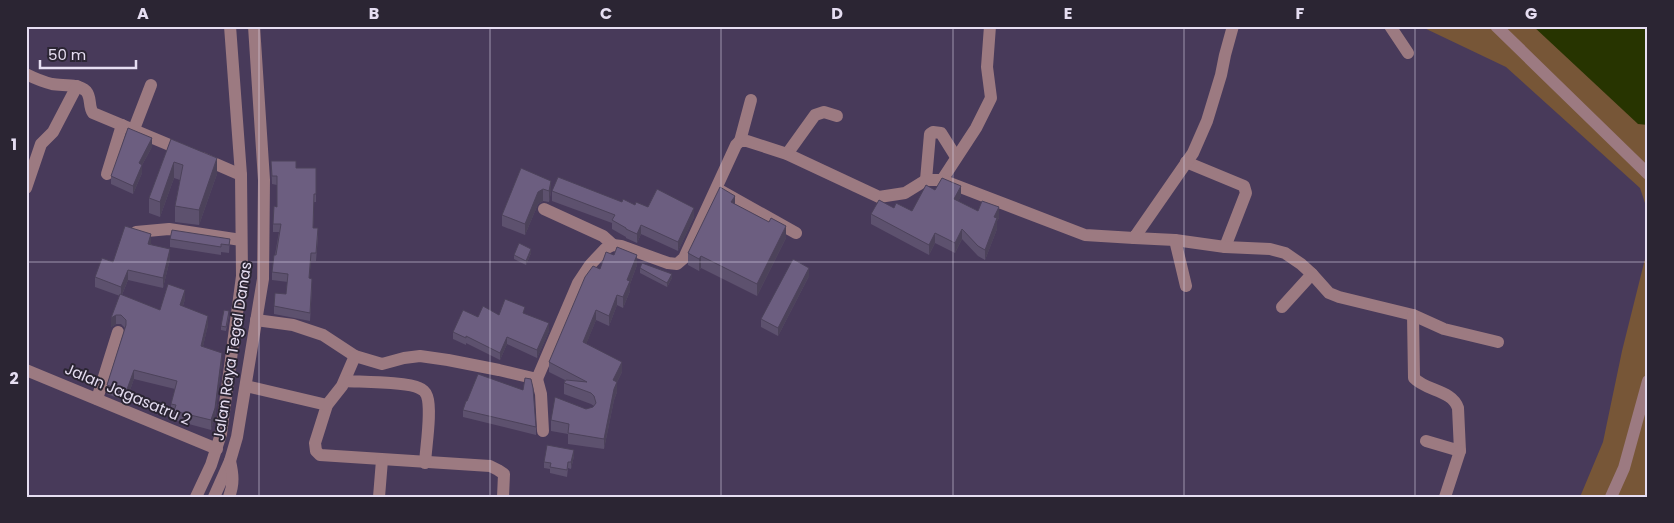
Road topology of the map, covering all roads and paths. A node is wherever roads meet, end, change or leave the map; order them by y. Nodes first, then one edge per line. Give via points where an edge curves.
1 (230, 26) edge
2 (254, 26) edge
3 (990, 26) edge
4 (1233, 26) edge
5 (1390, 26) edge
6 (1496, 26) edge
7 (1408, 53) dead end
8 (26, 74) edge
9 (150, 85) dead end
10 (77, 86) junction
11 (751, 100) dead end
12 (836, 116) dead end
13 (128, 127) junction
14 (740, 142) junction
15 (787, 154) junction
16 (956, 157) junction
17 (1186, 162) junction
18 (107, 174) dead end
19 (1648, 174) edge
20 (240, 175) junction
21 (926, 180) junction
22 (942, 180) junction
23 (26, 188) edge
24 (717, 188) junction
25 (544, 209) dead end
26 (136, 232) edge
27 (796, 233) dead end
28 (1134, 238) junction
29 (241, 240) junction
30 (1175, 240) junction
31 (613, 245) junction
32 (1225, 247) junction
33 (1312, 274) junction
34 (1186, 286) dead end
35 (1282, 306) dead end
36 (1413, 315) junction
37 (256, 320) junction
38 (118, 332) dead end
39 (1498, 342) dead end
40 (354, 356) junction
41 (26, 370) edge
42 (537, 379) junction
43 (345, 381) junction
44 (1648, 381) edge
45 (246, 386) junction
46 (541, 394) junction
47 (97, 399) junction
48 (557, 399) edge
49 (327, 405) junction
50 (544, 431) dead end
51 (1426, 441) dead end
52 (217, 449) junction
53 (1460, 451) junction
54 (382, 460) junction
55 (230, 461) junction
56 (425, 462) junction
57 (196, 497) edge
58 (214, 497) edge
59 (229, 497) edge
60 (379, 497) edge
61 (503, 497) edge
62 (1445, 497) edge
63 (1611, 497) edge

1 - 20 street, Jalan Raya Tegal Danas
2 - 37 street, Jalan Raya Tegal Danas via 264,180 263,279
3 - 16 street via 987,68 991,98
4 - 17 street via 1207,121
5 - 7 street
6 - 19 street
8 - 10 street via 51,84
9 - 13 street
10 - 13 street via 86,91 93,113
10 - 23 street via 53,132 40,144
11 - 14 street
12 - 15 street via 824,112 816,115
13 - 18 street
13 - 20 street
14 - 15 street via 747,141
14 - 24 street
15 - 21 street via 879,197 905,193
16 - 21 street via 941,133 930,134
16 - 22 street
17 - 28 street
17 - 32 street via 1244,186 1246,193
20 - 29 street, Jalan Raya Tegal Danas
21 - 22 street
22 - 28 street via 1085,235
24 - 27 street
24 - 31 street via 684,258 677,264
25 - 31 street via 603,236
26 - 29 street via 170,230
28 - 30 street
29 - 52 street, Jalan Raya Tegal Danas via 242,276
30 - 32 street
30 - 34 street
31 - 42 street via 600,254 578,283
32 - 33 street via 1270,249 1284,253
33 - 35 street
33 - 36 street via 1329,292 1339,297
36 - 39 street via 1444,329
36 - 53 street via 1414,378 1456,402
37 - 40 street via 323,335
37 - 45 street, Jalan Raya Tegal Danas
38 - 47 street
40 - 42 street via 382,364 404,358 430,357
40 - 43 street
41 - 47 street, Jalan Jagasatru 2
42 - 46 street
43 - 49 street
43 - 56 street via 405,385 425,392 429,408
44 - 63 street via 1624,468
45 - 49 street
45 - 55 street, Jalan Raya Tegal Danas via 238,436
46 - 48 street
46 - 50 street
47 - 52 street, Jalan Jagasatru 2
49 - 54 street via 315,443 316,451 320,455
51 - 53 street
52 - 57 street, Jalan Raya Tegal Danas
53 - 62 street
54 - 56 street
54 - 60 street
55 - 58 street, Jalan Raya Tegal Danas
55 - 59 street via 233,475
56 - 61 street via 490,466 504,474

